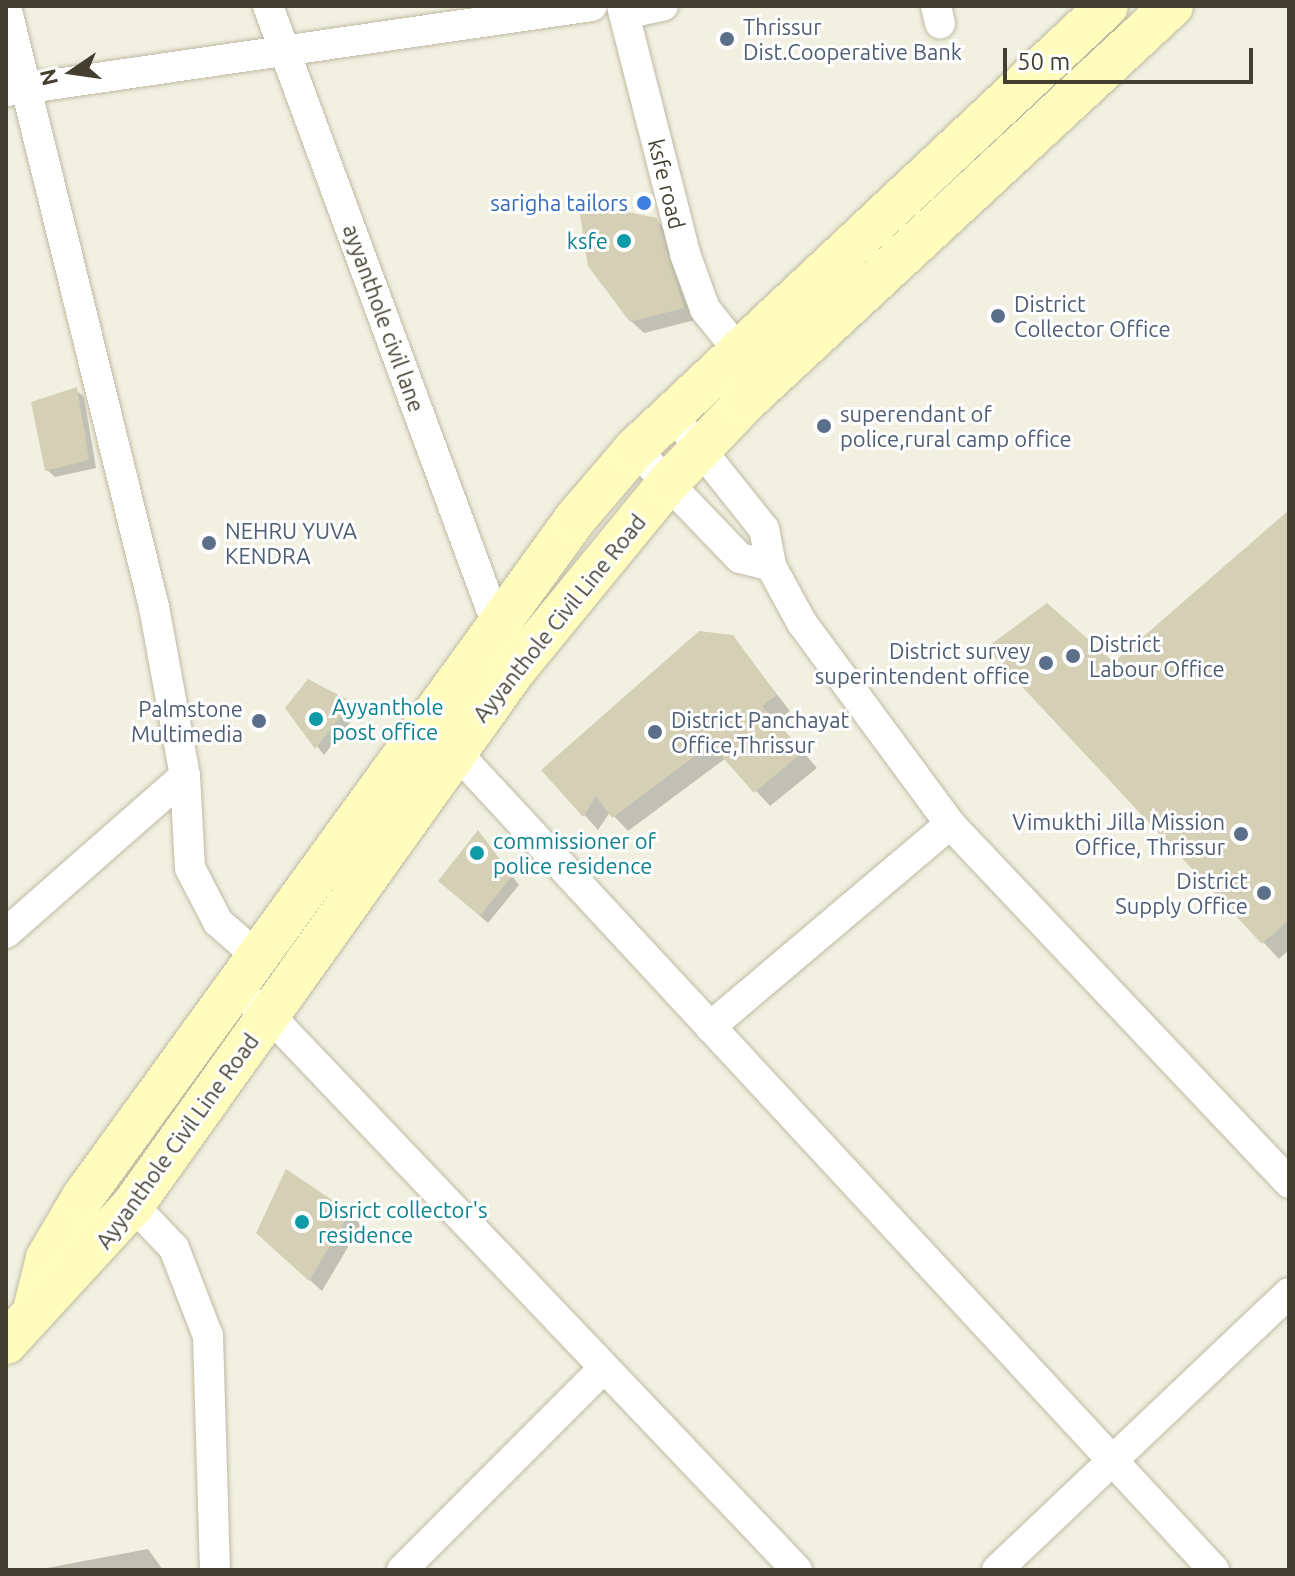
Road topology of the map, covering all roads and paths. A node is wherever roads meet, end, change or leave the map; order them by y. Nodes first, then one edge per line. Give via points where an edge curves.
1 (268, 6) edge
2 (592, 6) edge
3 (663, 6) edge
4 (1107, 6) edge
5 (1172, 6) edge
6 (6, 7) edge
7 (623, 10) edge
8 (287, 54) junction
9 (16, 90) edge
10 (738, 350) junction
11 (669, 416) junction
12 (702, 447) junction
13 (635, 449) junction
14 (668, 483) junction
15 (771, 566) junction
16 (499, 630) junction
17 (455, 751) junction
18 (185, 776) junction
19 (950, 824) junction
20 (6, 933) edge
21 (247, 973) junction
22 (269, 1015) junction
23 (710, 1027) junction
24 (1289, 1183) edge
25 (133, 1205) junction
26 (1289, 1293) edge
27 (35, 1306) junction
28 (6, 1343) edge
29 (603, 1369) junction
30 (1112, 1460) junction
31 (417, 1566) edge
32 (215, 1570) edge
33 (797, 1570) edge
34 (997, 1570) edge
35 (1214, 1570) edge

1 - 8 street, ayyanthole civil lane
2 - 8 street
3 - 7 street
4 - 10 main road, Ayyanthole Civil Line Road
5 - 12 main road, Ayyanthole Civil Line Road
6 - 9 street
7 - 10 street, ksfe road via 685,254 705,309
8 - 9 street
8 - 16 street, ayyanthole civil lane
9 - 18 street via 154,607
10 - 11 main road, Ayyanthole Civil Line Road
11 - 12 street
11 - 13 main road, Ayyanthole Civil Line Road
12 - 14 main road, Ayyanthole Civil Line Road
12 - 15 street via 764,529
13 - 14 street
13 - 16 main road, Ayyanthole Civil Line Road
14 - 15 street via 740,558
14 - 17 main road, Ayyanthole Civil Line Road
15 - 19 street via 802,623
16 - 21 main road, Ayyanthole Civil Line Road
17 - 22 main road, Ayyanthole Civil Line Road
17 - 23 street
18 - 20 street via 138,810
18 - 21 street via 185,835 201,897
19 - 23 street
19 - 24 street
21 - 22 street
21 - 27 main road, Ayyanthole Civil Line Road via 83,1197 47,1258
22 - 25 main road, Ayyanthole Civil Line Road
22 - 29 street
23 - 30 street
25 - 27 main road, Ayyanthole Civil Line Road via 81,1270
25 - 32 street via 174,1248 208,1336
26 - 30 street
27 - 28 main road, Ayyanthole Civil Line Road
29 - 31 street
29 - 33 street
30 - 34 street
30 - 35 street

